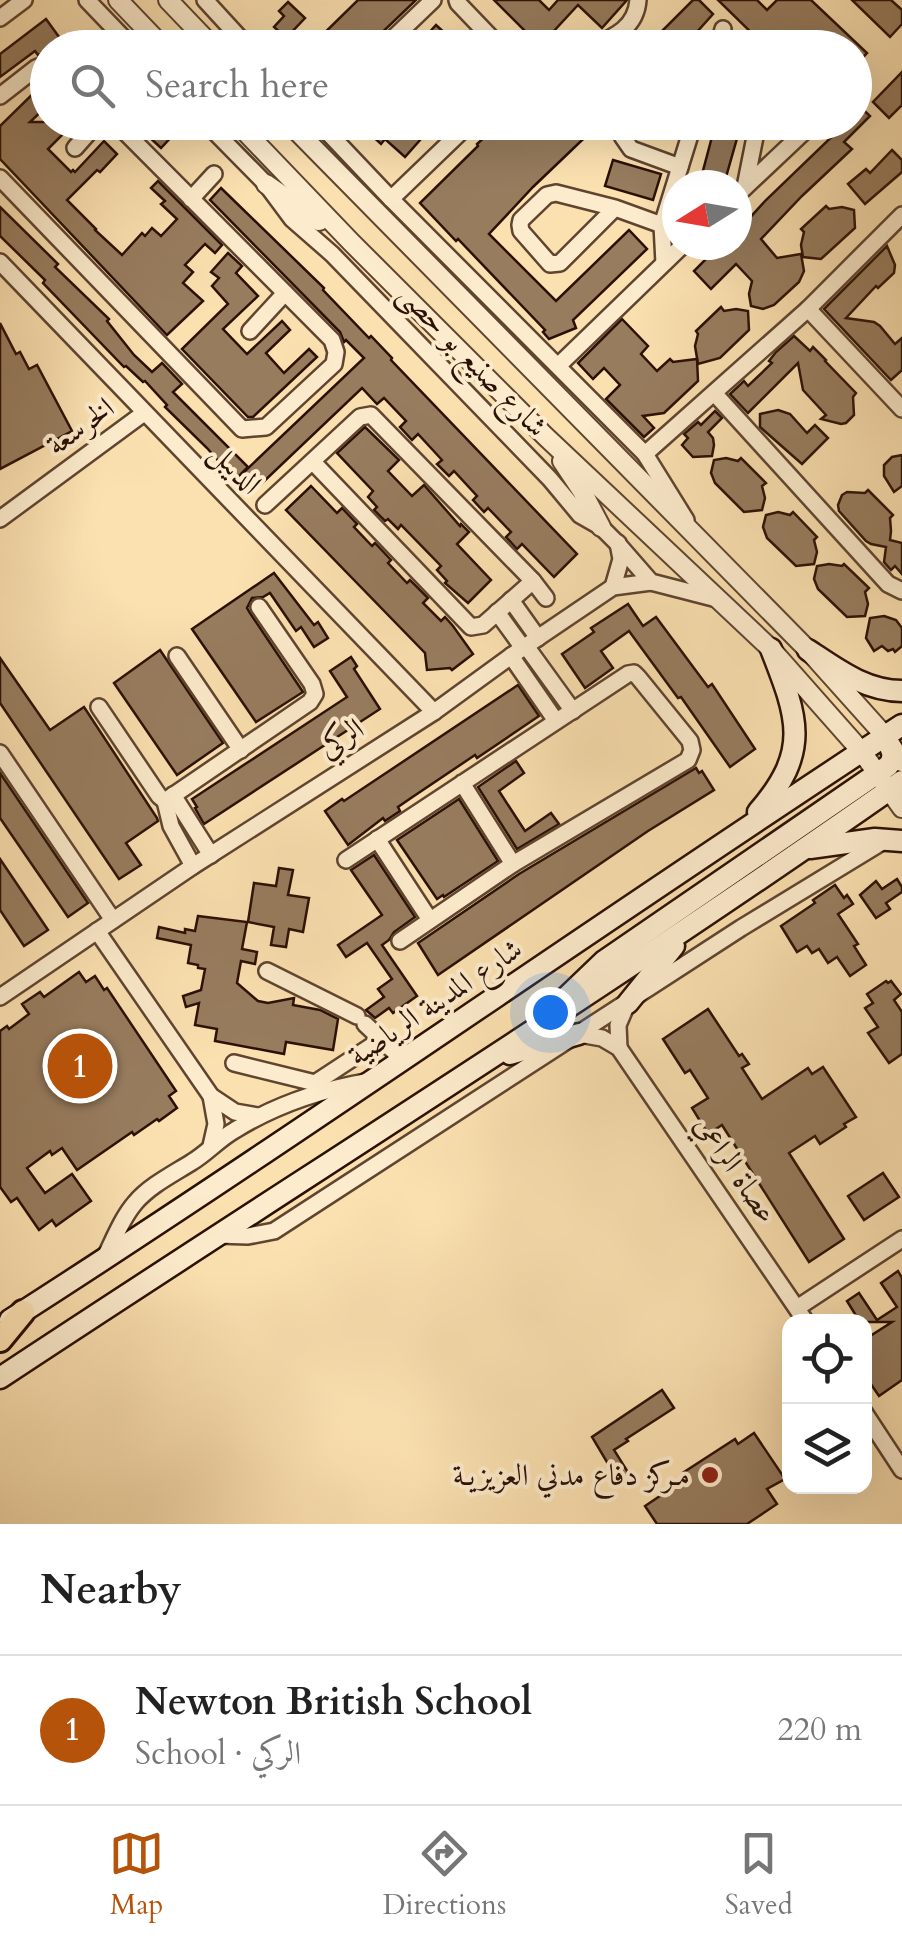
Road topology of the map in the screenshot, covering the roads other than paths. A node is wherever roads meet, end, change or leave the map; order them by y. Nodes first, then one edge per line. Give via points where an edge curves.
1 (24, 0) edge
2 (88, 0) edge
3 (118, 0) edge
4 (205, 0) edge
5 (638, 0) edge
6 (432, 1) edge
7 (457, 2) edge
8 (174, 4) edge
9 (0, 18) edge
10 (116, 30) edge
11 (147, 30) edge
12 (198, 30) edge
13 (232, 30) edge
14 (401, 30) edge
15 (484, 30) edge
16 (623, 30) edge
17 (30, 73) edge
18 (0, 96) edge
19 (82, 140) edge
20 (133, 140) edge
21 (222, 140) edge
22 (253, 140) edge
23 (306, 140) edge
24 (335, 140) edge
25 (452, 140) edge
26 (625, 140) edge
27 (689, 140) edge
28 (754, 140) edge
29 (795, 140) edge
30 (75, 148) dead end
31 (234, 153) junction
32 (680, 168) joint
33 (746, 170) edge
34 (0, 178) edge
35 (752, 181) edge
36 (266, 184) junction
37 (191, 198) junction
38 (391, 199) junction
39 (615, 208) junction
40 (900, 220) edge
41 (662, 223) edge
42 (351, 242) junction
43 (664, 260) edge
44 (667, 260) edge
45 (0, 262) edge
46 (664, 263) junction
47 (286, 293) junction
48 (808, 308) junction
49 (250, 331) dead end
50 (559, 366) junction
51 (715, 394) junction
52 (902, 409) edge
53 (144, 413) junction
54 (545, 436) junction
55 (645, 454) junction
56 (313, 462) junction
57 (265, 506) dead end
58 (0, 519) edge
59 (601, 527) junction
60 (699, 540) junction
61 (618, 543) junction
62 (533, 581) junction
63 (651, 582) junction
64 (613, 587) junction
65 (902, 591) edge
66 (546, 598) dead end
67 (511, 600) junction
68 (721, 600) junction
69 (259, 608) dead end
70 (497, 612) junction
71 (524, 647) junction
72 (771, 649) junction
73 (808, 650) junction
74 (177, 656) dead end
75 (902, 692) edge
76 (99, 707) dead end
77 (572, 710) junction
78 (434, 712) junction
79 (556, 721) junction
80 (893, 731) edge
81 (241, 750) junction
82 (862, 752) junction
83 (0, 753) edge
84 (902, 761) edge
85 (890, 781) edge
86 (462, 783) junction
87 (169, 798) junction
88 (902, 808) edge
89 (744, 828) junction
90 (377, 839) junction
91 (895, 840) edge
92 (803, 849) junction
93 (212, 855) junction
94 (346, 860) dead end
95 (513, 864) junction
96 (193, 866) junction
97 (113, 920) junction
98 (430, 920) junction
99 (687, 930) junction
100 (96, 931) junction
101 (400, 941) dead end
102 (268, 971) dead end
103 (0, 998) edge
104 (628, 1003) junction
105 (534, 1031) junction
106 (579, 1034) junction
107 (382, 1039) junction
108 (620, 1048) junction
109 (488, 1059) junction
110 (403, 1060) junction
111 (234, 1063) dead end
112 (374, 1080) junction
113 (211, 1096) junction
114 (262, 1116) junction
115 (208, 1152) junction
116 (217, 1234) junction
117 (902, 1239) edge
118 (105, 1257) junction
119 (23, 1312) junction
120 (801, 1314) edge
121 (803, 1314) edge
122 (0, 1327) edge
123 (0, 1340) edge
124 (0, 1378) edge
125 (872, 1424) edge
126 (902, 1470) edge

1 - 9 street
2 - 10 street
3 - 11 street
4 - 13 street
5 - 16 street via 637,15
6 - 7 street
6 - 14 street
7 - 15 street
8 - 12 street
17 - 18 street
19 - 30 street
20 - 37 street
21 - 31 street, شارع صنيع بو حصى
22 - 42 street, شارع صنيع بو حصى
23 - 60 street, شارع صنيع بو حصى
24 - 38 street, شارع صنيع بو حصى
25 - 38 street
26 - 32 street
27 - 32 street
28 - 33 street
29 - 35 street
31 - 36 street, شارع صنيع بو حصى
31 - 37 street
34 - 47 street via 242,429 266,427 334,364 332,340
36 - 42 street
36 - 59 street, شارع صنيع بو حصى via 283,210 580,516
37 - 47 street
38 - 50 street, شارع صنيع بو حصى
39 - 39 street via 546,195 522,220 521,231 554,266
39 - 41 street
40 - 48 street
42 - 54 street, شارع صنيع بو حصى
43 - 46 street
44 - 46 street
45 - 53 street, الديبل
46 - 50 street
47 - 49 street
48 - 51 street
48 - 52 street
50 - 55 street, شارع صنيع بو حصى
51 - 55 street
51 - 65 street via 888,584
53 - 58 street, الخرسعة
53 - 78 street, الديبل
54 - 59 street
54 - 68 street, شارع صنيع بو حصى
55 - 60 street, شارع صنيع بو حصى
56 - 57 street
56 - 62 street via 360,417 372,415
56 - 70 street via 466,624 476,628
59 - 61 street, شارع صنيع بو حصى
60 - 73 street, شارع صنيع بو حصى
61 - 63 street, شارع صنيع بو حصى
61 - 64 street via 622,559
62 - 66 street
62 - 67 street
63 - 64 street, الركي
63 - 68 street
64 - 71 street, الركي
67 - 70 street
67 - 71 street
68 - 72 street, شارع صنيع بو حصى
69 - 81 street via 315,694
70 - 71 street
71 - 77 street
71 - 78 street, الركي
71 - 79 street
72 - 82 street, شارع صنيع بو حصى
72 - 89 main road via 793,712 795,744 779,786
73 - 75 main road via 863,684
73 - 80 street, شارع صنيع بو حصى
74 - 81 street
76 - 87 street via 159,796
77 - 79 street
77 - 95 street via 634,673 692,750 688,760
78 - 93 street, الركي
79 - 86 street
80 - 82 main road, شارع المدينة الرياضية
80 - 84 street, شارع صنيع بو حصى
80 - 85 main road
81 - 87 street
82 - 85 street, شارع صنيع بو حصى
82 - 89 main road, شارع المدينة الرياضية
83 - 97 street
84 - 85 main road via 886,774
85 - 88 street, شارع صنيع بو حصى
85 - 92 main road
85 - 105 main road via 604,961
86 - 90 street
86 - 95 street
87 - 93 street
87 - 96 street via 175,835
89 - 110 main road, شارع المدينة الرياضية
90 - 94 street
90 - 98 street
91 - 92 main road
91 - 104 street via 741,928
92 - 99 main road
93 - 96 street, الركي
95 - 98 street
96 - 97 street, الركي
97 - 100 street, الركي
98 - 101 street
99 - 104 main road
99 - 105 main road
100 - 103 street, الركي
100 - 113 street
102 - 107 street via 361,1020
104 - 106 street
104 - 108 street via 618,1025
105 - 109 main road
106 - 108 street
106 - 109 main road
106 - 116 street via 274,1231
107 - 110 street
107 - 111 street via 315,1083
108 - 120 street, عصاة الراعي
109 - 116 main road
110 - 112 main road, شارع المدينة الرياضية
112 - 114 street via 331,1088
112 - 118 main road, شارع المدينة الرياضية
113 - 114 street via 242,1115
113 - 115 street via 216,1124
114 - 115 street
115 - 118 street via 132,1206
116 - 124 main road
117 - 121 street
118 - 119 main road, شارع المدينة الرياضية
119 - 122 main road, شارع المدينة الرياضية
119 - 123 main road
125 - 126 street

